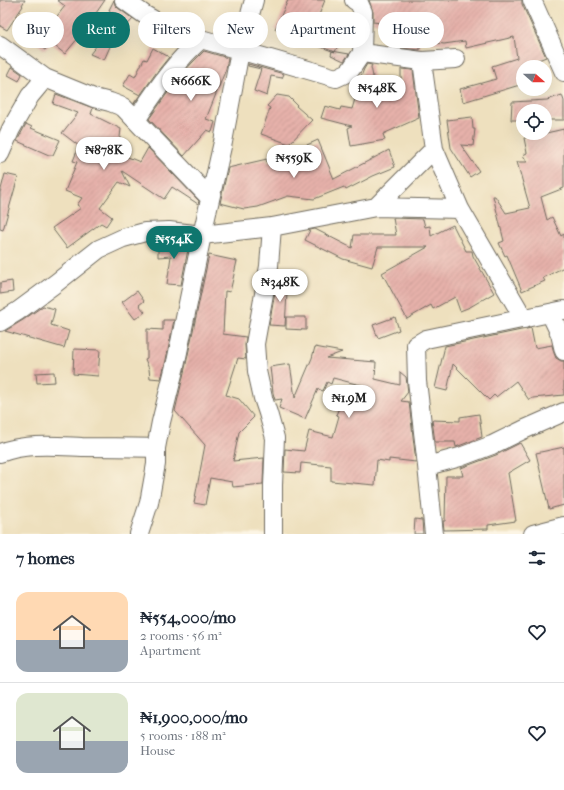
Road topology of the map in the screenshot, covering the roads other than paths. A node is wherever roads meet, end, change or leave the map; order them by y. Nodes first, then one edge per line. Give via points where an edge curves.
1 (124, 0) edge
2 (254, 0) edge
3 (354, 0) edge
4 (532, 0) edge
5 (141, 12) edge
6 (205, 40) edge
7 (0, 45) edge
8 (191, 48) edge
9 (240, 51) junction
10 (362, 53) junction
11 (456, 58) dead end
12 (422, 61) junction
13 (564, 72) edge
14 (45, 78) junction
15 (136, 120) junction
16 (434, 150) junction
17 (0, 154) edge
18 (210, 198) junction
19 (376, 207) junction
20 (460, 209) junction
21 (272, 227) junction
22 (202, 235) junction
23 (0, 306) edge
24 (18, 311) junction
25 (557, 312) edge
26 (524, 319) junction
27 (0, 322) edge
28 (564, 351) edge
29 (564, 412) edge
30 (156, 448) junction
31 (0, 453) edge
32 (428, 466) junction
33 (564, 526) edge
34 (139, 534) edge
35 (273, 534) edge
36 (434, 534) edge
37 (533, 534) edge

1 - 5 street
2 - 9 street
3 - 10 street via 359,3 363,12
4 - 13 street
6 - 9 street
7 - 14 street
8 - 15 street via 170,72
9 - 10 street via 336,78 349,72
9 - 18 street
10 - 12 street
11 - 12 street
12 - 16 street
14 - 15 street via 123,107
14 - 17 street via 30,96
15 - 18 street
16 - 19 street
16 - 20 street
18 - 22 street
19 - 20 street
19 - 21 street
20 - 26 street
21 - 22 street
21 - 35 street via 270,266 255,344 257,371 275,438
22 - 24 street via 169,231 145,232 123,238 98,249
22 - 30 street
23 - 24 street
24 - 27 street
25 - 26 street
25 - 28 street
26 - 32 street via 426,339 416,345 417,381
29 - 32 street via 492,445
30 - 31 street via 52,446 26,447
30 - 34 street via 156,464 149,503
32 - 36 street
33 - 37 street

